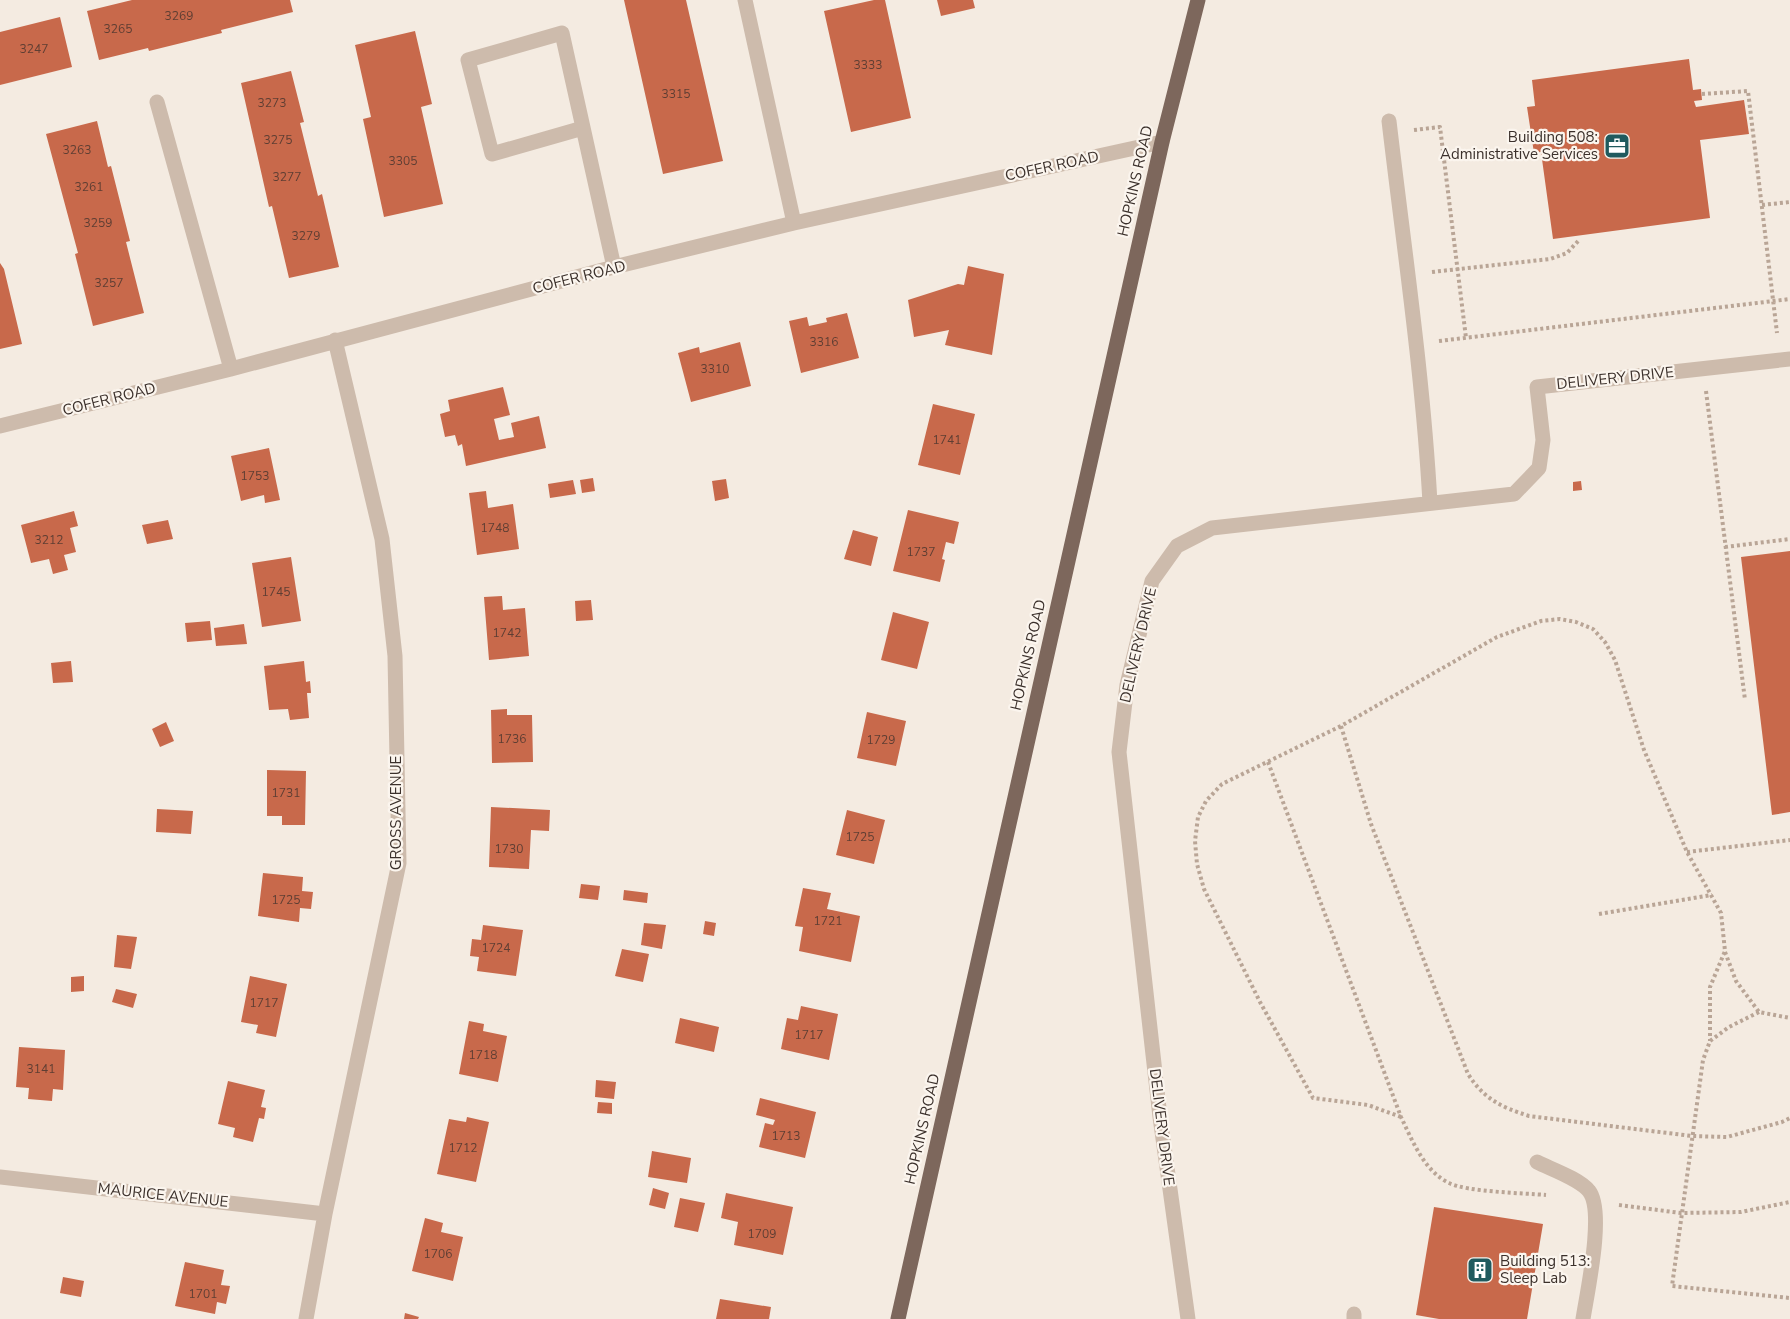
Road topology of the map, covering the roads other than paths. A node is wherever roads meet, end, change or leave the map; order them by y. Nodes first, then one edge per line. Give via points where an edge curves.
1 (745, 0) edge
2 (1198, 0) edge
3 (157, 102) dead end
4 (1389, 121) dead end
5 (583, 128) junction
6 (1162, 142) junction
7 (794, 223) junction
8 (614, 267) junction
9 (335, 340) junction
10 (1790, 358) edge
11 (231, 369) junction
12 (0, 426) edge
13 (1430, 503) junction
14 (1537, 1162) dead end
15 (0, 1177) edge
16 (326, 1214) junction
17 (306, 1319) edge
18 (898, 1319) edge
19 (1188, 1319) edge
20 (1583, 1319) edge

1 - 7 street
2 - 6 main road, HOPKINS ROAD
3 - 11 street
4 - 13 street via 1417,344
5 - 5 street via 562,33 468,60 492,154
5 - 8 street
6 - 7 street, COFER ROAD
6 - 18 main road, HOPKINS ROAD
7 - 8 street, COFER ROAD
8 - 9 street, COFER ROAD
9 - 11 street, COFER ROAD
9 - 16 street, GROSS AVENUE via 382,539 395,656 399,863
10 - 13 street, DELIVERY DRIVE via 1538,387 1543,440 1539,468 1514,494
11 - 12 street, COFER ROAD
13 - 19 street, DELIVERY DRIVE via 1212,528 1177,546 1152,581 1127,685 1119,752 1160,1117
14 - 20 street via 1582,1185 1594,1201 1595,1227
15 - 16 street, MAURICE AVENUE
16 - 17 street, GROSS AVENUE

